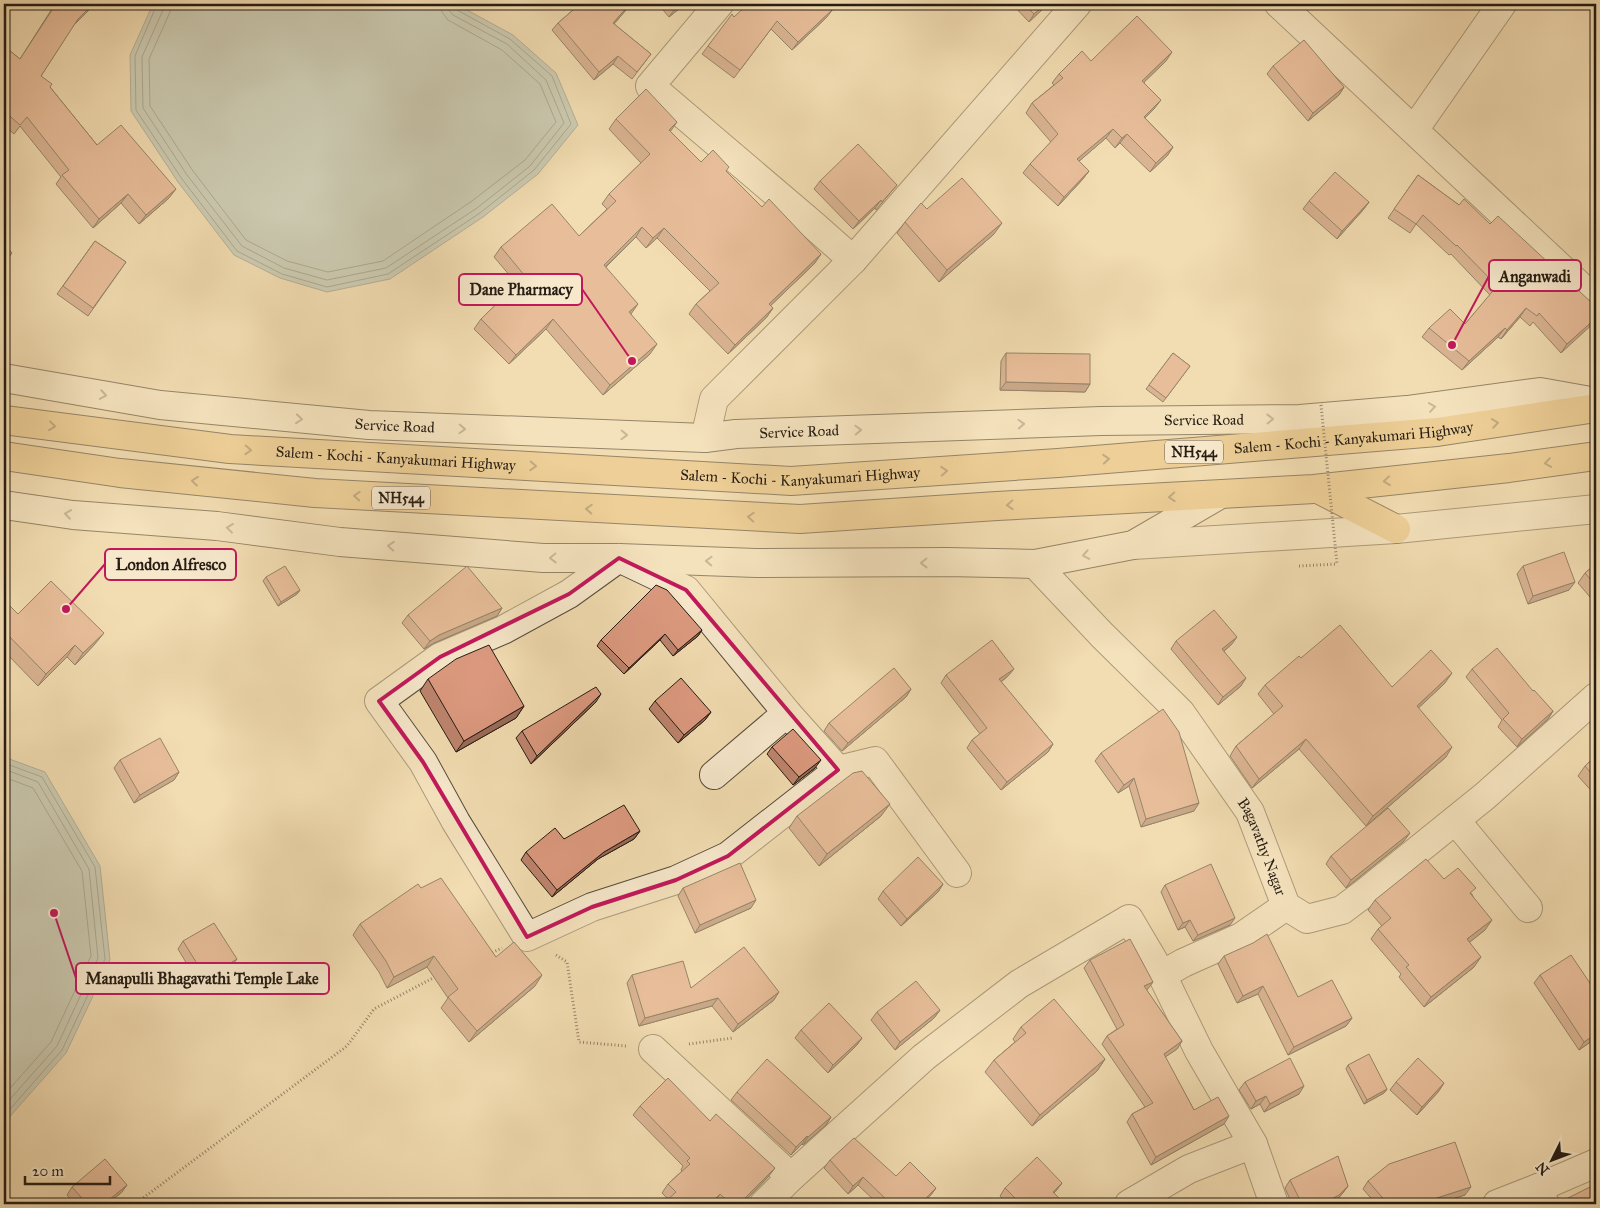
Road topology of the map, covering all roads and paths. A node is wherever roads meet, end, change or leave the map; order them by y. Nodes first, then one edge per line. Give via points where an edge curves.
1 (719, 4) edge
2 (1077, 4) edge
3 (1278, 4) edge
4 (1502, 4) edge
5 (1414, 130) junction
6 (853, 260) junction
7 (1596, 301) edge
8 (4, 378) edge
9 (1596, 402) edge
10 (1321, 405) dead end
11 (1596, 408) edge
12 (4, 420) edge
13 (705, 438) junction
14 (4, 456) edge
15 (1596, 456) edge
16 (1318, 488) junction
17 (1219, 495) junction
18 (4, 505) edge
19 (1596, 509) edge
20 (1396, 529) junction
21 (1134, 545) junction
22 (619, 558) junction
23 (1035, 564) junction
24 (1293, 566) dead end
25 (1596, 697) edge
26 (787, 713) junction
27 (838, 770) junction
28 (714, 775) dead end
29 (1456, 821) junction
30 (957, 873) dead end
31 (1286, 906) junction
32 (1528, 908) dead end
33 (527, 937) junction
34 (482, 957) edge
35 (1162, 975) junction
36 (437, 976) edge
37 (733, 1038) dead end
38 (653, 1048) junction
39 (1253, 1144) junction
40 (1596, 1163) edge
41 (791, 1177) junction
42 (1542, 1196) edge
43 (135, 1204) edge
44 (764, 1204) edge
45 (1129, 1204) edge
46 (1274, 1204) edge
47 (1497, 1204) edge

1 - 6 street via 650,86
2 - 6 street
3 - 5 street
4 - 5 street
5 - 7 street
6 - 13 street via 714,399
8 -> 13 street, Service Road via 160,405 369,425
13 -> 9 street, Service Road via 736,434 1100,421 1300,419 1407,410 1540,392
10 - 24 path, bridge via 1337,564
12 -> 11 highway, Salem - Kochi - Kanyakumari Highway / NH544 via 230,449 791,481 1427,433
17 -> 14 highway, NH544 via 800,519 315,493 120,473
15 -> 16 highway, NH544
16 - 17 highway, NH544
16 - 20 highway
17 - 21 street
22 -> 18 street via 543,558 340,542 218,526 73,515
19 - 20 street
20 - 21 street
21 -> 23 street
23 -> 22 street via 756,563
22 - 26 street via 686,590
22 - 33 street via 569,594 503,630 440,657 379,700 423,762
23 - 31 street, Bagavathy Nagar via 1180,713 1250,812
25 - 29 street, Bagavathy Nagar
26 - 27 street
26 - 28 street
27 - 30 street via 875,761
27 - 33 street via 728,856 676,880 592,907
29 - 31 street, Bagavathy Nagar via 1342,910 1307,919
29 - 32 street
31 - 35 street via 1241,937
33 - 34 path
33 - 38 path via 567,962 579,1042
35 - 39 street via 1199,1051
35 - 41 street via 1129,919 1019,984 924,1056
36 - 43 path via 374,1009 347,1046
37 - 38 path
38 - 41 street
39 - 45 street via 1189,1170
39 - 46 street
40 - 42 street
41 - 44 street
42 - 47 street

